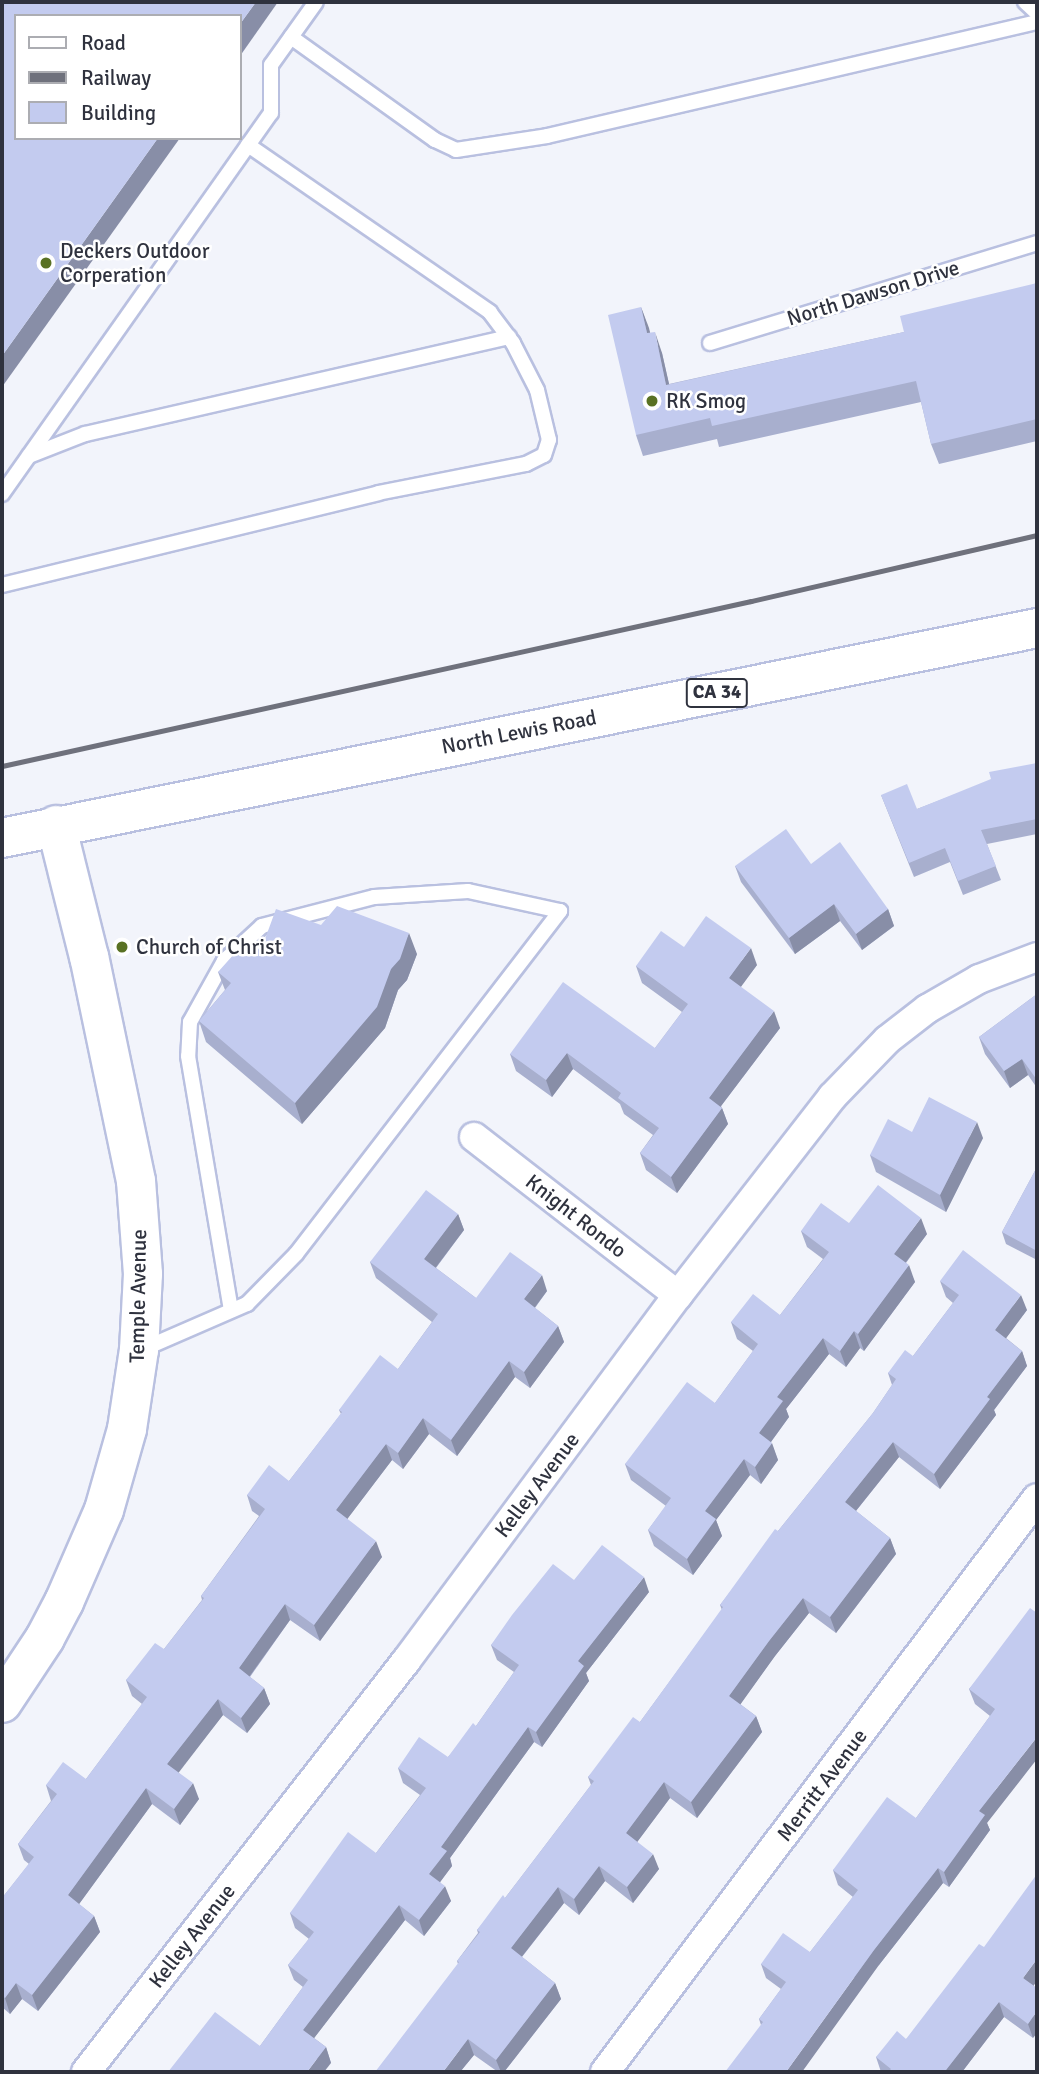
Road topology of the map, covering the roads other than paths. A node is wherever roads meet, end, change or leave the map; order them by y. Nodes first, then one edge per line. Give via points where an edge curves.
1 (316, 2) edge
2 (1025, 2) edge
3 (1037, 13) edge
4 (1037, 22) edge
5 (290, 37) junction
6 (248, 145) junction
7 (1037, 243) edge
8 (509, 337) junction
9 (709, 343) dead end
10 (29, 456) junction
11 (2, 494) edge
12 (2, 586) edge
13 (1037, 628) edge
14 (56, 825) junction
15 (2, 838) edge
16 (1037, 957) edge
17 (474, 1137) dead end
18 (678, 1295) junction
19 (231, 1310) junction
20 (139, 1350) junction
21 (1037, 1498) edge
22 (2, 1703) edge
23 (86, 2072) edge
24 (605, 2072) edge

1 - 5 lane
2 - 3 lane
4 - 5 lane via 547,136 456,150 435,140
5 - 6 lane via 271,65 271,113
6 - 8 lane via 490,312
6 - 10 lane
7 - 9 lane, North Dawson Drive
8 - 10 lane via 85,434
8 - 12 lane via 537,390 549,440 544,455
10 - 11 lane
13 - 14 main road, North Lewis Road / CA 34
14 - 15 main road, North Lewis Road / CA 34
14 - 20 main road, Temple Avenue via 89,957 135,1181 143,1274
16 - 18 street, Kelley Avenue via 979,979 927,1009 887,1040 793,1144
17 - 18 street, Knight Rondo
18 - 23 street, Kelley Avenue via 406,1661
19 - 19 lane via 188,1056 190,1022 224,961 262,926 374,897 468,891 560,911 296,1254 247,1304
19 - 20 lane
20 - 22 main road, Temple Avenue via 127,1429 104,1510 58,1614
21 - 24 street, Merritt Avenue

